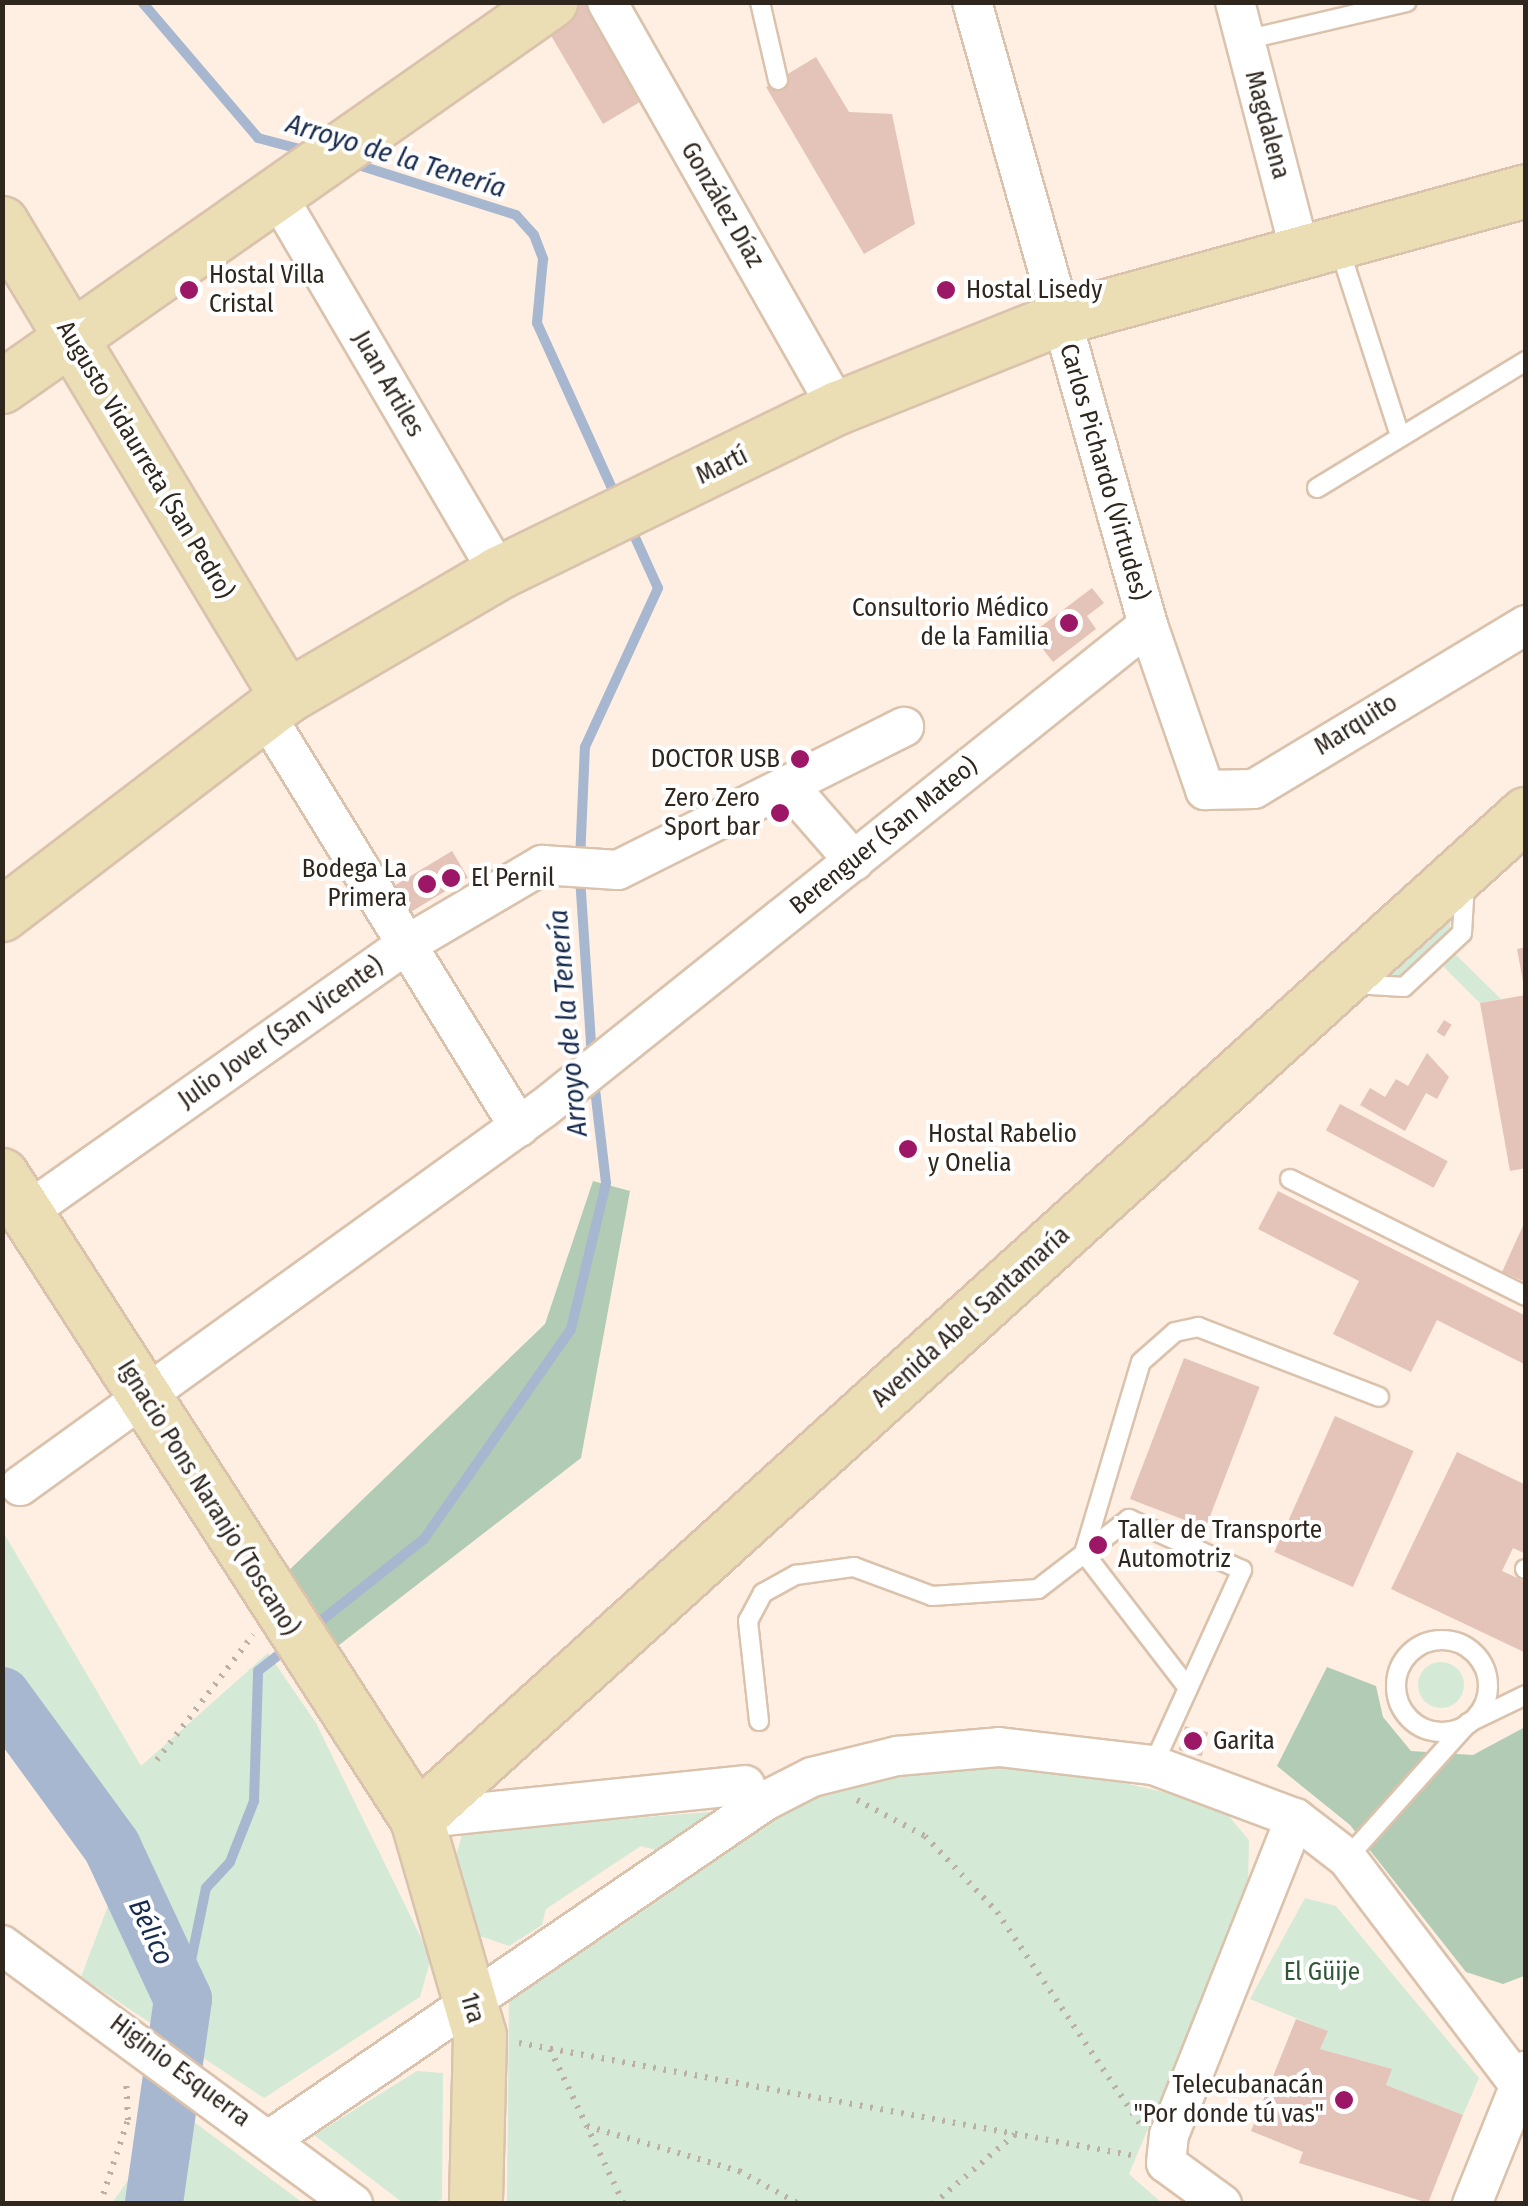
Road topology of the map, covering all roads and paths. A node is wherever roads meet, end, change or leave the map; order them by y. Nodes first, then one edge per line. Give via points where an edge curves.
1 (552, 2) edge
2 (606, 2) edge
3 (760, 2) edge
4 (972, 2) edge
5 (1236, 2) edge
6 (1407, 2) edge
7 (1245, 40) junction
8 (778, 80) dead end
9 (288, 187) junction
10 (1526, 191) edge
11 (2, 223) edge
12 (1318, 243) junction
13 (1060, 318) junction
14 (72, 338) junction
15 (1526, 361) edge
16 (2, 387) edge
17 (838, 408) junction
18 (1399, 432) junction
19 (1318, 488) dead end
20 (499, 573) junction
21 (1148, 625) junction
22 (1526, 625) edge
23 (276, 706) junction
24 (904, 727) dead end
25 (1192, 768) joint
26 (788, 785) junction
27 (1526, 814) edge
28 (854, 860) junction
29 (2, 915) edge
30 (401, 948) junction
31 (531, 1118) junction
32 (1290, 1179) dead end
33 (15, 1193) edge
34 (1526, 1296) edge
35 (143, 1397) junction
36 (1379, 1397) dead end
37 (20, 1486) dead end
38 (1084, 1553) junction
39 (275, 1606) junction
40 (1188, 1688) junction
41 (1526, 1695) edge
42 (759, 1721) dead end
43 (1468, 1724) junction
44 (157, 1760) dead end
45 (1152, 1764) junction
46 (812, 1777) junction
47 (745, 1785) dead end
48 (1295, 1818) junction
49 (416, 1819) junction
50 (1347, 1858) junction
51 (6, 1954) edge
52 (112, 2018) junction
53 (476, 2019) junction
54 (550, 2049) junction
55 (1522, 2078) edge
56 (587, 2126) junction
57 (1020, 2130) junction
58 (270, 2140) junction
59 (1166, 2163) junction
60 (100, 2204) edge
61 (352, 2204) edge
62 (476, 2204) edge
63 (624, 2204) edge
64 (799, 2204) edge
65 (932, 2204) edge
66 (1222, 2204) edge
67 (1472, 2204) edge

1 - 9 street
2 - 17 street, González Díaz
3 - 8 lane
4 - 13 street, Carlos Pichardo (Virtudes)
5 - 7 street, Magdalena
6 - 7 lane
7 - 12 street, Magdalena
9 - 14 street
9 - 20 street, Juan Artiles
10 - 12 street, Martí
11 - 14 street, Augusto Vidaurreta (San Pedro)
12 - 13 street, Martí
12 - 18 lane
13 - 17 street, Martí
13 - 21 street, Carlos Pichardo (Virtudes)
14 - 16 street
14 - 23 street, Augusto Vidaurreta (San Pedro)
15 - 18 lane
17 - 20 street, Martí
18 - 19 lane
20 - 23 street, Martí
21 - 25 street, Carlos Pichardo (Virtudes)
21 - 28 street, Berenguer (San Mateo)
22 - 25 street, Marquito via 1254,790 1216,793
23 - 29 street, Martí
23 - 30 street, Augusto Vidaurreta (San Pedro)
24 - 26 street
26 - 28 street
26 - 30 street, Julio Jover (San Vicente) via 618,870 542,865
27 - 49 street, Avenida Abel Santamaría
28 - 31 street, Berenguer (San Mateo)
30 - 31 street, Augusto Vidaurreta (San Pedro)
30 - 33 street, Julio Jover (San Vicente)
31 - 35 street
32 - 34 lane
33 - 35 street, Ignacio Pons Naranjo (Toscano)
35 - 37 street
35 - 39 street, Ignacio Pons Naranjo (Toscano)
36 - 38 lane via 1198,1327 1175,1332 1141,1362
38 - 40 lane
38 - 40 lane via 1129,1519 1242,1570
38 - 42 lane via 1038,1588 932,1596 854,1567 796,1575 764,1594 748,1621
39 - 44 path
39 - 49 street, Ignacio Pons Naranjo (Toscano)
40 - 45 lane
41 - 43 lane
43 - 43 lane via 1484,1704 1484,1666 1454,1642 1417,1647 1396,1680 1407,1716 1429,1730
43 - 50 lane
45 - 46 street via 999,1748
45 - 48 street
46 - 53 street
46 - 59 path via 925,1836 998,1912
47 - 49 street
48 - 50 street
48 - 59 street via 1169,2136
49 - 53 street, 1ra
50 - 55 street
51 - 52 street, Higinio Esquerra
52 - 58 street, Higinio Esquerra
52 - 60 path via 128,2120
53 - 54 path
53 - 58 street
53 - 62 street, 1ra
54 - 56 path
54 - 57 path
55 - 67 street
56 - 63 path
56 - 64 path via 739,2171
57 - 59 path
57 - 65 path
58 - 61 street, Higinio Esquerra
59 - 66 street

